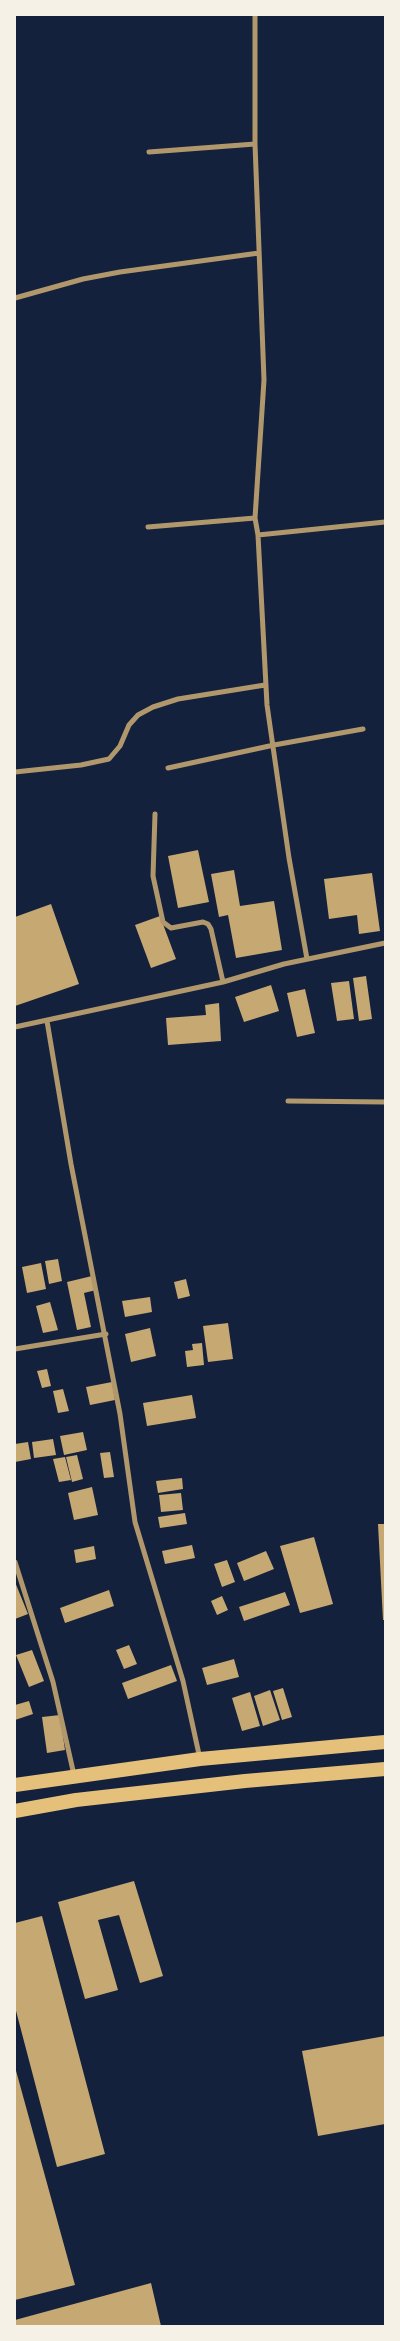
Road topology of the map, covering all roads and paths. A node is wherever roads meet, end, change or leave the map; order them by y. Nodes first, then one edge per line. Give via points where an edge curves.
1 (255, 15) edge
2 (254, 144) junction
3 (149, 152) dead end
4 (259, 253) junction
5 (15, 298) edge
6 (254, 518) junction
7 (385, 522) edge
8 (148, 527) dead end
9 (258, 535) junction
10 (265, 685) junction
11 (363, 730) dead end
12 (274, 745) junction
13 (168, 768) dead end
14 (15, 772) edge
15 (155, 814) dead end
16 (385, 943) edge
17 (307, 959) junction
18 (223, 982) junction
19 (47, 1021) junction
20 (15, 1027) edge
21 (288, 1101) dead end
22 (385, 1102) edge
23 (106, 1334) junction
24 (15, 1349) edge
25 (15, 1562) edge
26 (385, 1742) edge
27 (200, 1759) junction
28 (385, 1769) edge
29 (74, 1776) junction
30 (15, 1785) edge
31 (15, 1811) edge

1 - 2 street
2 - 3 street
2 - 4 street
4 - 5 street via 101,275
4 - 6 street via 264,380
6 - 8 street
6 - 9 street
7 - 9 street
9 - 10 street
10 - 12 street
10 - 14 street via 178,699 138,715 109,759
11 - 12 street
12 - 13 street
12 - 17 street
15 - 18 street via 153,876 163,922 171,928 202,922 208,924
16 - 17 street
17 - 18 street
18 - 19 street
19 - 20 street
19 - 23 street
21 - 22 street
23 - 24 street
23 - 27 street via 135,1522 183,1681
25 - 29 street via 53,1682
26 - 27 highway
27 - 29 highway
28 - 31 highway via 76,1800
29 - 30 highway

